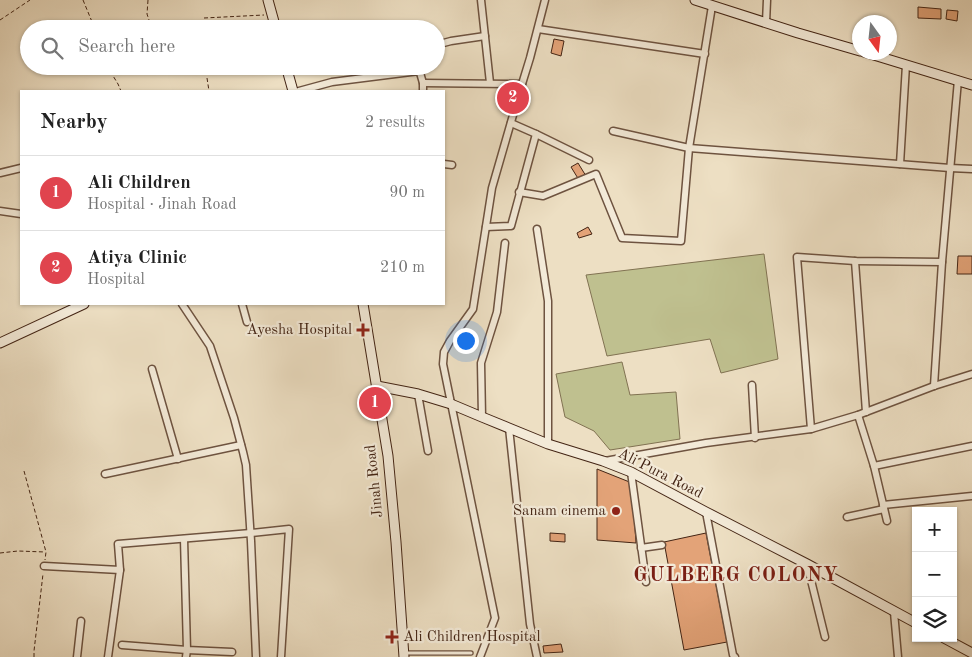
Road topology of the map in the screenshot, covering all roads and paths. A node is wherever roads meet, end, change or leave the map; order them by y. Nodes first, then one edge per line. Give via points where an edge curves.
1 (21, 0) edge
2 (30, 0) edge
3 (83, 0) edge
4 (148, 0) edge
5 (268, 0) edge
6 (481, 0) edge
7 (546, 0) edge
8 (695, 0) edge
9 (767, 0) edge
10 (24, 4) junction
11 (712, 6) junction
12 (272, 14) junction
13 (204, 18) dead end
14 (0, 20) edge
15 (91, 20) edge
16 (149, 20) edge
17 (274, 20) edge
18 (766, 23) junction
19 (538, 29) junction
20 (485, 36) junction
21 (445, 43) edge
22 (852, 49) edge
23 (704, 54) junction
24 (890, 60) edge
25 (906, 65) junction
26 (112, 75) edge
27 (289, 75) edge
28 (379, 75) edge
29 (421, 75) edge
30 (208, 78) dead end
31 (958, 80) junction
32 (423, 83) junction
33 (490, 83) junction
34 (522, 84) junction
35 (972, 85) edge
36 (121, 90) edge
37 (209, 90) edge
38 (293, 90) edge
39 (303, 90) edge
40 (423, 90) edge
41 (511, 122) junction
42 (613, 131) dead end
43 (536, 134) junction
44 (689, 148) junction
45 (589, 160) dead end
46 (445, 164) edge
47 (900, 164) junction
48 (452, 165) dead end
49 (20, 168) edge
50 (950, 168) junction
51 (972, 169) edge
52 (0, 173) edge
53 (519, 192) junction
54 (0, 211) edge
55 (20, 214) edge
56 (486, 227) junction
57 (537, 229) dead end
58 (505, 243) dead end
59 (855, 261) junction
60 (942, 262) junction
61 (82, 305) edge
62 (183, 305) edge
63 (242, 305) edge
64 (363, 305) edge
65 (247, 322) dead end
66 (0, 343) edge
67 (152, 369) dead end
68 (972, 374) edge
69 (752, 385) dead end
70 (377, 386) junction
71 (934, 386) junction
72 (418, 394) junction
73 (451, 404) junction
74 (866, 412) junction
75 (858, 415) junction
76 (482, 417) junction
77 (509, 428) junction
78 (812, 429) junction
79 (755, 438) junction
80 (548, 444) junction
81 (241, 445) junction
82 (972, 446) edge
83 (428, 451) dead end
84 (178, 458) junction
85 (604, 461) junction
86 (874, 466) junction
87 (631, 472) junction
88 (105, 474) dead end
89 (972, 496) edge
90 (883, 507) junction
91 (706, 512) junction
92 (847, 517) dead end
93 (887, 521) dead end
94 (250, 534) junction
95 (184, 538) junction
96 (662, 545) dead end
97 (642, 548) junction
98 (0, 552) edge
99 (46, 552) dead end
100 (807, 564) junction
101 (44, 566) dead end
102 (120, 570) junction
103 (646, 582) dead end
104 (894, 612) junction
105 (80, 621) dead end
106 (912, 621) edge
107 (825, 637) dead end
108 (951, 642) edge
109 (122, 645) dead end
110 (232, 652) dead end
111 (471, 653) dead end
112 (972, 653) edge
113 (187, 654) edge
114 (404, 656) edge
115 (77, 657) edge
116 (108, 657) edge
117 (256, 657) edge
118 (281, 657) edge
119 (480, 657) edge
120 (537, 657) edge
121 (735, 657) edge
122 (898, 657) edge

1 - 10 path
2 - 10 path
3 - 15 path
4 - 16 path
5 - 12 street
6 - 20 street
7 - 19 street
8 - 11 street
9 - 18 street
10 - 14 path
11 - 18 street
11 - 23 street
12 - 13 path
12 - 17 street
18 - 22 street
19 - 23 street
19 - 34 street
20 - 21 street
20 - 33 street
23 - 44 street
24 - 25 street
25 - 31 street
25 - 47 street
26 - 36 path
27 - 38 street
28 - 39 street
29 - 32 street
30 - 37 path
31 - 35 street
31 - 50 street
32 - 33 street
32 - 40 street
33 - 34 street
34 - 41 street
41 - 43 street
41 - 56 street via 492,188
42 - 44 street
43 - 45 street
43 - 53 street
44 - 47 street
44 - 53 street via 681,241 622,238 596,174 543,196
46 - 48 street
47 - 50 street
49 - 52 street
50 - 51 street
50 - 60 street
53 - 56 street via 511,226
54 - 55 street
56 - 73 street via 473,309 444,352 443,364
57 - 80 street via 548,301
58 - 76 street via 497,312 481,363
59 - 60 street
59 - 74 street
59 - 78 street via 798,257
60 - 71 street
61 - 66 street
62 - 81 street via 210,346
63 - 65 street
64 - 70 street, Jinah Road
67 - 84 street
68 - 71 street
69 - 79 street
70 - 72 street, Ali Pura Road
70 - 114 street, Jinah Road via 388,456
71 - 74 street
72 - 73 street, Ali Pura Road
72 - 83 street
73 - 76 street, Ali Pura Road
73 - 119 street via 495,618
74 - 75 street
75 - 78 street
75 - 86 street
76 - 77 street, Ali Pura Road
77 - 80 street, Ali Pura Road
77 - 120 street via 530,624
78 - 79 street
79 - 85 street
80 - 85 street, Ali Pura Road
81 - 84 street
81 - 94 street via 246,465
82 - 86 street
84 - 88 street
85 - 87 street, Ali Pura Road
86 - 90 street
87 - 91 street, Ali Pura Road
87 - 97 street
89 - 90 street
90 - 92 street
90 - 93 street
91 - 100 street, Ali Pura Road
91 - 121 street
94 - 95 street
94 - 117 street
94 - 118 street via 289,529
95 - 102 street via 118,544
95 - 113 street
96 - 97 street
97 - 103 street
98 - 99 path
100 - 104 street, Ali Pura Road
100 - 107 street
101 - 102 street
102 - 116 street
104 - 106 street, Ali Pura Road
104 - 122 street
105 - 115 street
108 - 112 street
109 - 113 street
110 - 113 street
111 - 114 lane

